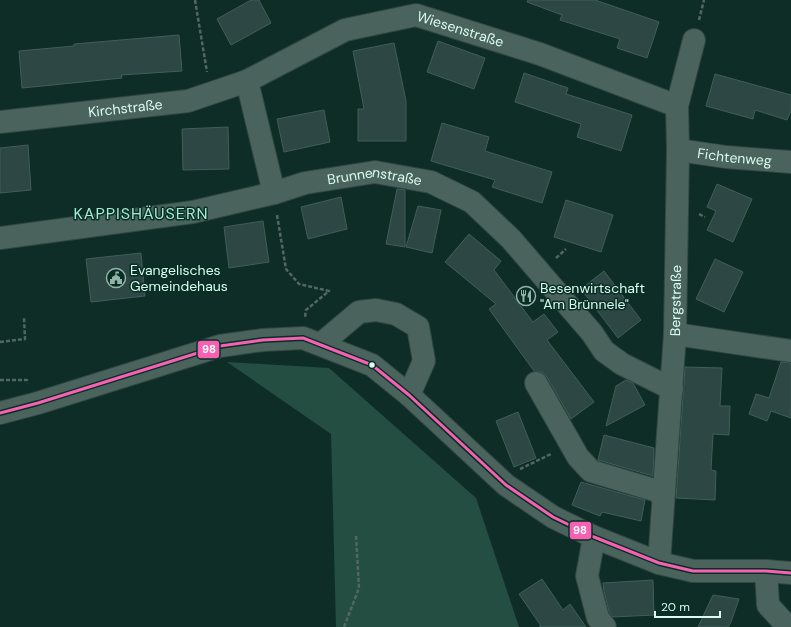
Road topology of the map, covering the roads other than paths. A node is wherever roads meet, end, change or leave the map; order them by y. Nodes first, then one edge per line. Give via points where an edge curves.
1 (694, 40) dead end
2 (247, 81) junction
3 (677, 106) junction
4 (0, 122) edge
5 (678, 150) junction
6 (791, 162) edge
7 (274, 193) junction
8 (0, 238) edge
9 (675, 334) junction
10 (312, 341) junction
11 (791, 351) edge
12 (536, 383) dead end
13 (672, 389) junction
14 (409, 395) junction
15 (0, 413) edge
16 (664, 493) junction
17 (594, 537) junction
18 (659, 563) junction
19 (766, 571) junction
20 (791, 573) edge
21 (605, 627) edge
22 (788, 627) edge

1 - 3 street, Bergstraße
2 - 3 street, Wiesenstraße via 345,30 416,15 540,54
2 - 4 street, Kirchstraße via 188,101
2 - 7 street
3 - 5 street, Bergstraße
5 - 6 street, Fichtenweg
5 - 9 street, Bergstraße
7 - 8 street, Brunnenstraße via 193,212
7 - 13 street, Brunnenstraße via 305,183 375,172 438,185 472,202 511,239 592,333 604,351 622,364
9 - 11 street
9 - 13 street, Bergstraße
10 - 14 street via 372,365
10 - 14 street via 359,312 376,310 396,314 418,327 424,361
10 - 15 street via 263,340 220,346
12 - 16 street via 578,457 591,472
13 - 16 street, Bergstraße
14 - 17 street via 506,485 553,517
16 - 18 street, Bergstraße
17 - 18 street
17 - 21 street via 587,576 598,618
18 - 19 street via 693,571
19 - 20 street
19 - 22 street via 768,606

